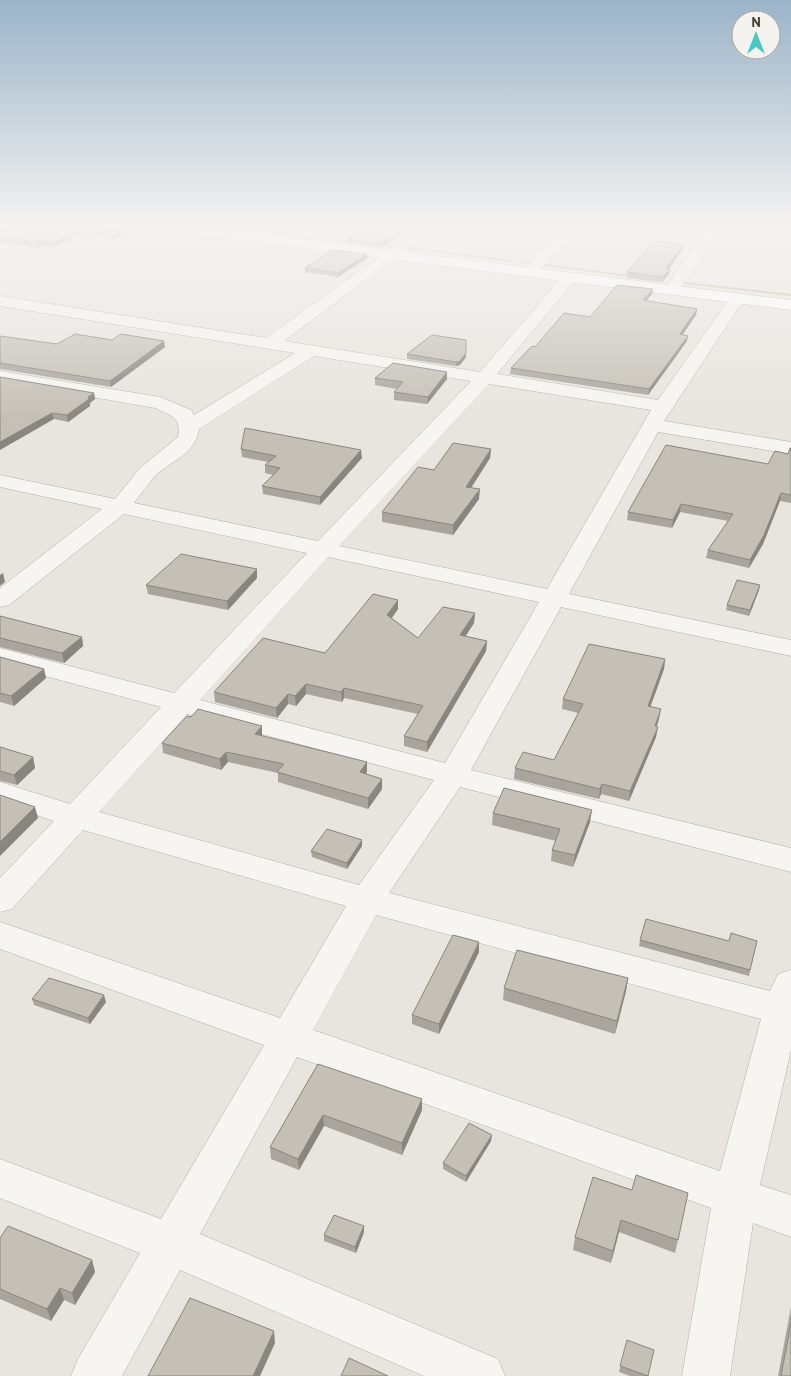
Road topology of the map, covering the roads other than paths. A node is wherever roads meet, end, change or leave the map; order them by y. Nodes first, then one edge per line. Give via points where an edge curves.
1 (343, 291) edge
2 (558, 291) edge
3 (682, 291) edge
4 (737, 298) junction
5 (791, 304) edge
6 (5, 305) edge
7 (270, 343) junction
8 (311, 350) junction
9 (0, 376) edge
10 (485, 377) junction
11 (658, 416) junction
12 (190, 426) junction
13 (791, 448) edge
14 (0, 481) edge
15 (121, 505) junction
16 (322, 549) junction
17 (553, 598) junction
18 (0, 600) edge
19 (791, 648) edge
20 (0, 656) edge
21 (181, 704) junction
22 (453, 775) junction
23 (0, 792) edge
24 (76, 817) junction
25 (791, 860) edge
26 (0, 900) edge
27 (367, 900) junction
28 (0, 936) edge
29 (788, 1002) edge
30 (289, 1037) junction
31 (0, 1178) edge
32 (735, 1197) junction
33 (791, 1216) edge
34 (171, 1244) junction
35 (95, 1376) edge
36 (481, 1376) edge
37 (706, 1376) edge

1 - 7 street
2 - 10 street
3 - 4 street
4 - 5 street
4 - 11 street
6 - 7 street
7 - 8 street
8 - 10 street
8 - 12 street
9 - 12 street via 160,403 184,414
10 - 11 street
10 - 16 street
11 - 13 street
11 - 17 street
12 - 15 street via 188,438 147,472
14 - 15 street
15 - 16 street
15 - 18 street
16 - 17 street
16 - 21 street
17 - 19 street
17 - 22 street
20 - 21 street
21 - 22 street
21 - 24 street
22 - 25 street
22 - 27 street
23 - 24 street
24 - 26 street
24 - 27 street
27 - 29 street
27 - 30 street
28 - 30 street
29 - 32 street
30 - 32 street
30 - 34 street
31 - 34 street
32 - 33 street
32 - 37 street
34 - 35 street
34 - 36 street

